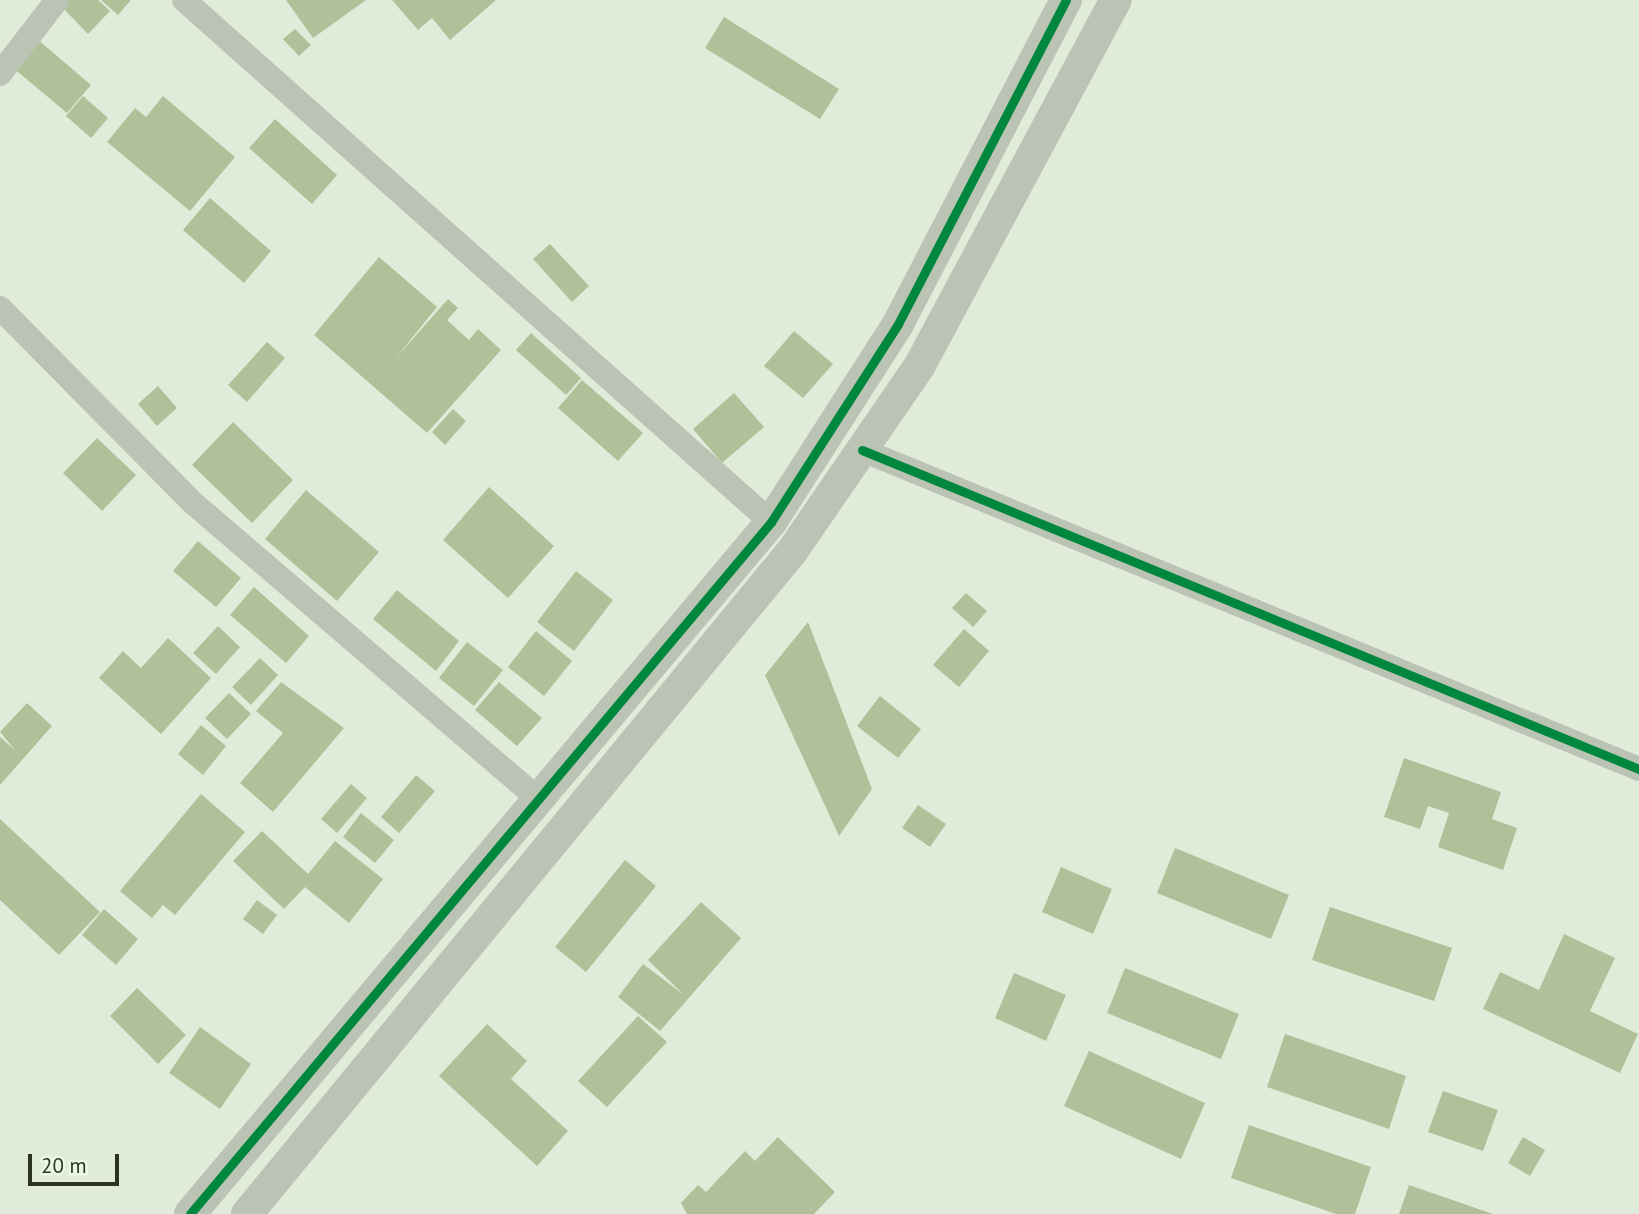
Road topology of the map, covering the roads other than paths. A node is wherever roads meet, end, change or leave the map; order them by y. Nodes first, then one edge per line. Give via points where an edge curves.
1 (57, 0) edge
2 (184, 0) edge
3 (1066, 0) edge
4 (1116, 0) edge
5 (0, 74) edge
6 (0, 307) edge
7 (862, 450) junction
8 (771, 522) junction
9 (1639, 769) edge
10 (539, 800) junction
11 (190, 1214) edge
12 (247, 1214) edge

1 - 5 street
2 - 8 street
3 - 8 street via 898,324
4 - 7 street via 920,365
6 - 10 street via 193,503
7 - 9 street
7 - 12 street via 793,550
8 - 10 street
10 - 11 street

